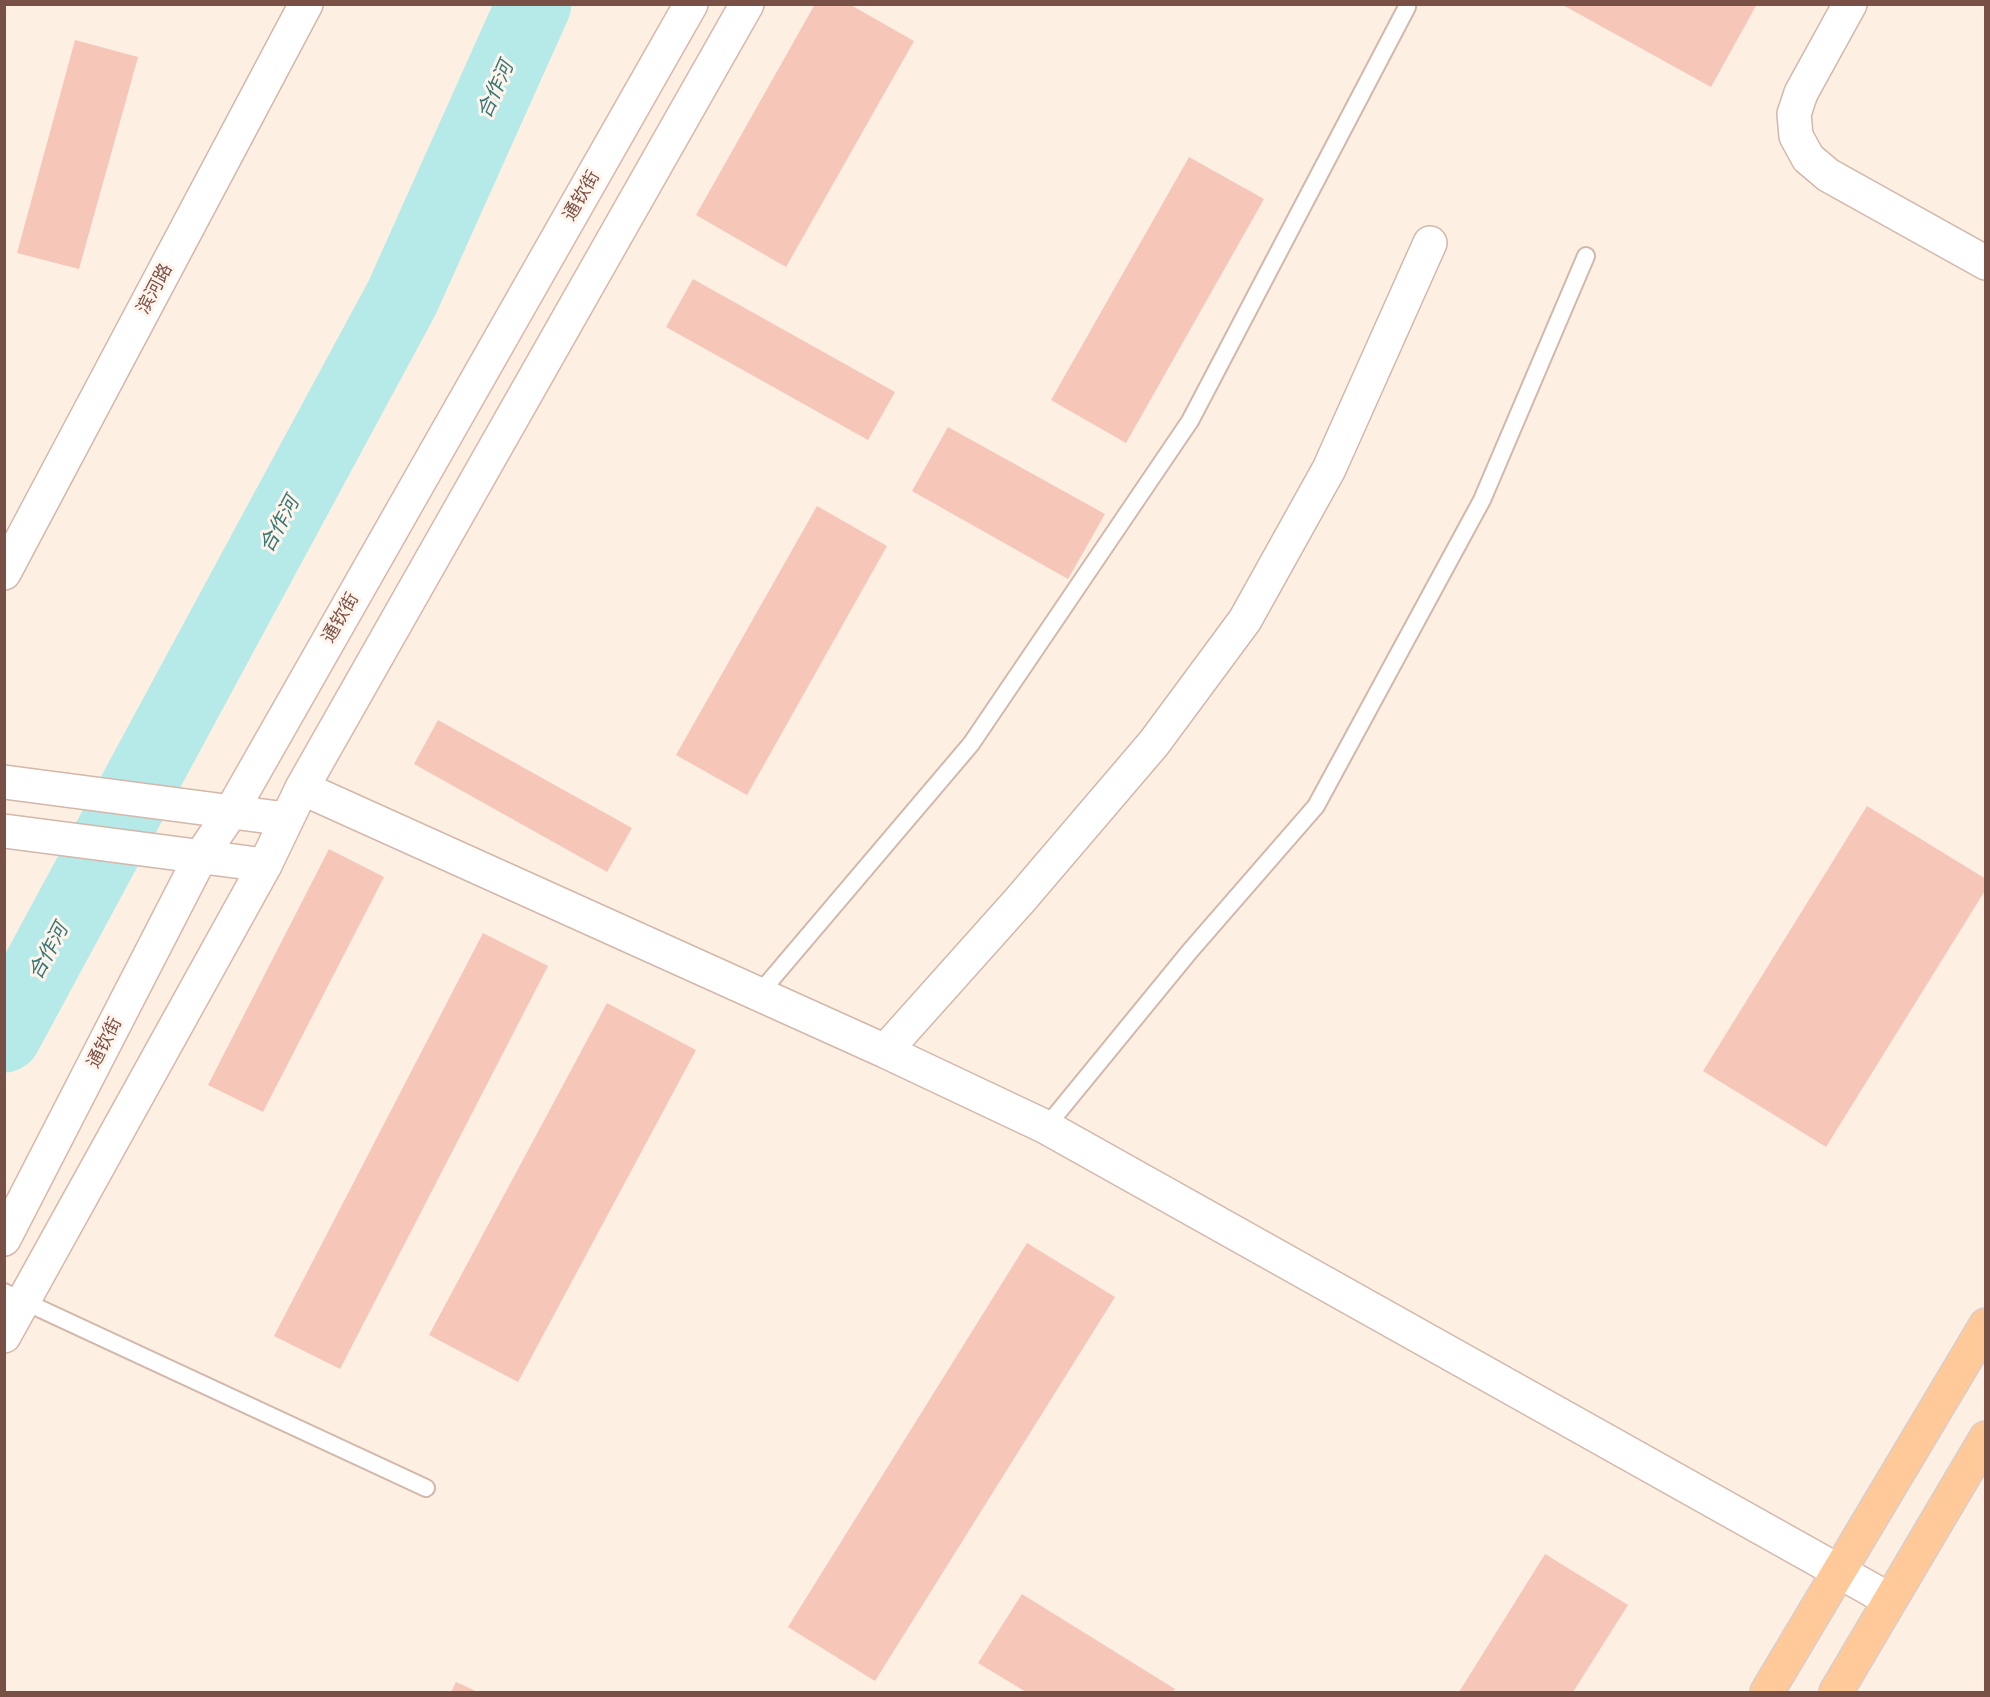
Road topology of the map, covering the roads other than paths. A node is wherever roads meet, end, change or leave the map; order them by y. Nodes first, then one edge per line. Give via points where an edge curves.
1 (306, 4) edge
2 (691, 4) edge
3 (747, 4) edge
4 (1850, 4) edge
5 (1407, 7) dead end
6 (1430, 243) dead end
7 (1586, 256) dead end
8 (1986, 263) edge
9 (4, 573) edge
10 (4, 782) edge
11 (302, 788) junction
12 (231, 812) junction
13 (286, 819) junction
14 (4, 831) edge
15 (201, 856) junction
16 (265, 865) junction
17 (758, 995) junction
18 (885, 1052) junction
19 (1046, 1127) junction
20 (4, 1239) edge
21 (15, 1297) edge
22 (1986, 1325) edge
23 (4, 1336) edge
24 (1986, 1438) edge
25 (426, 1488) dead end
26 (1838, 1572) junction
27 (1890, 1600) junction
28 (1767, 1692) edge
29 (1836, 1692) edge

1 - 9 street, 滨河路
2 - 12 street, 通钦街
3 - 11 street
4 - 8 street via 1801,93 1794,114 1796,136 1808,158 1828,175
5 - 17 lane via 1190,421 971,744
6 - 18 street via 1329,469 1245,620 1147,751
7 - 19 lane via 1482,500 1316,807 1190,951
10 - 12 street
11 - 13 street
11 - 17 street
12 - 13 street
12 - 15 street, 通钦街
13 - 16 street
14 - 15 street
15 - 16 street
15 - 20 street, 通钦街
16 - 21 street
17 - 18 street
18 - 19 street
19 - 26 street
21 - 23 street
21 - 25 lane
22 - 26 main road
24 - 27 main road
26 - 27 street
26 - 28 main road
27 - 29 main road

